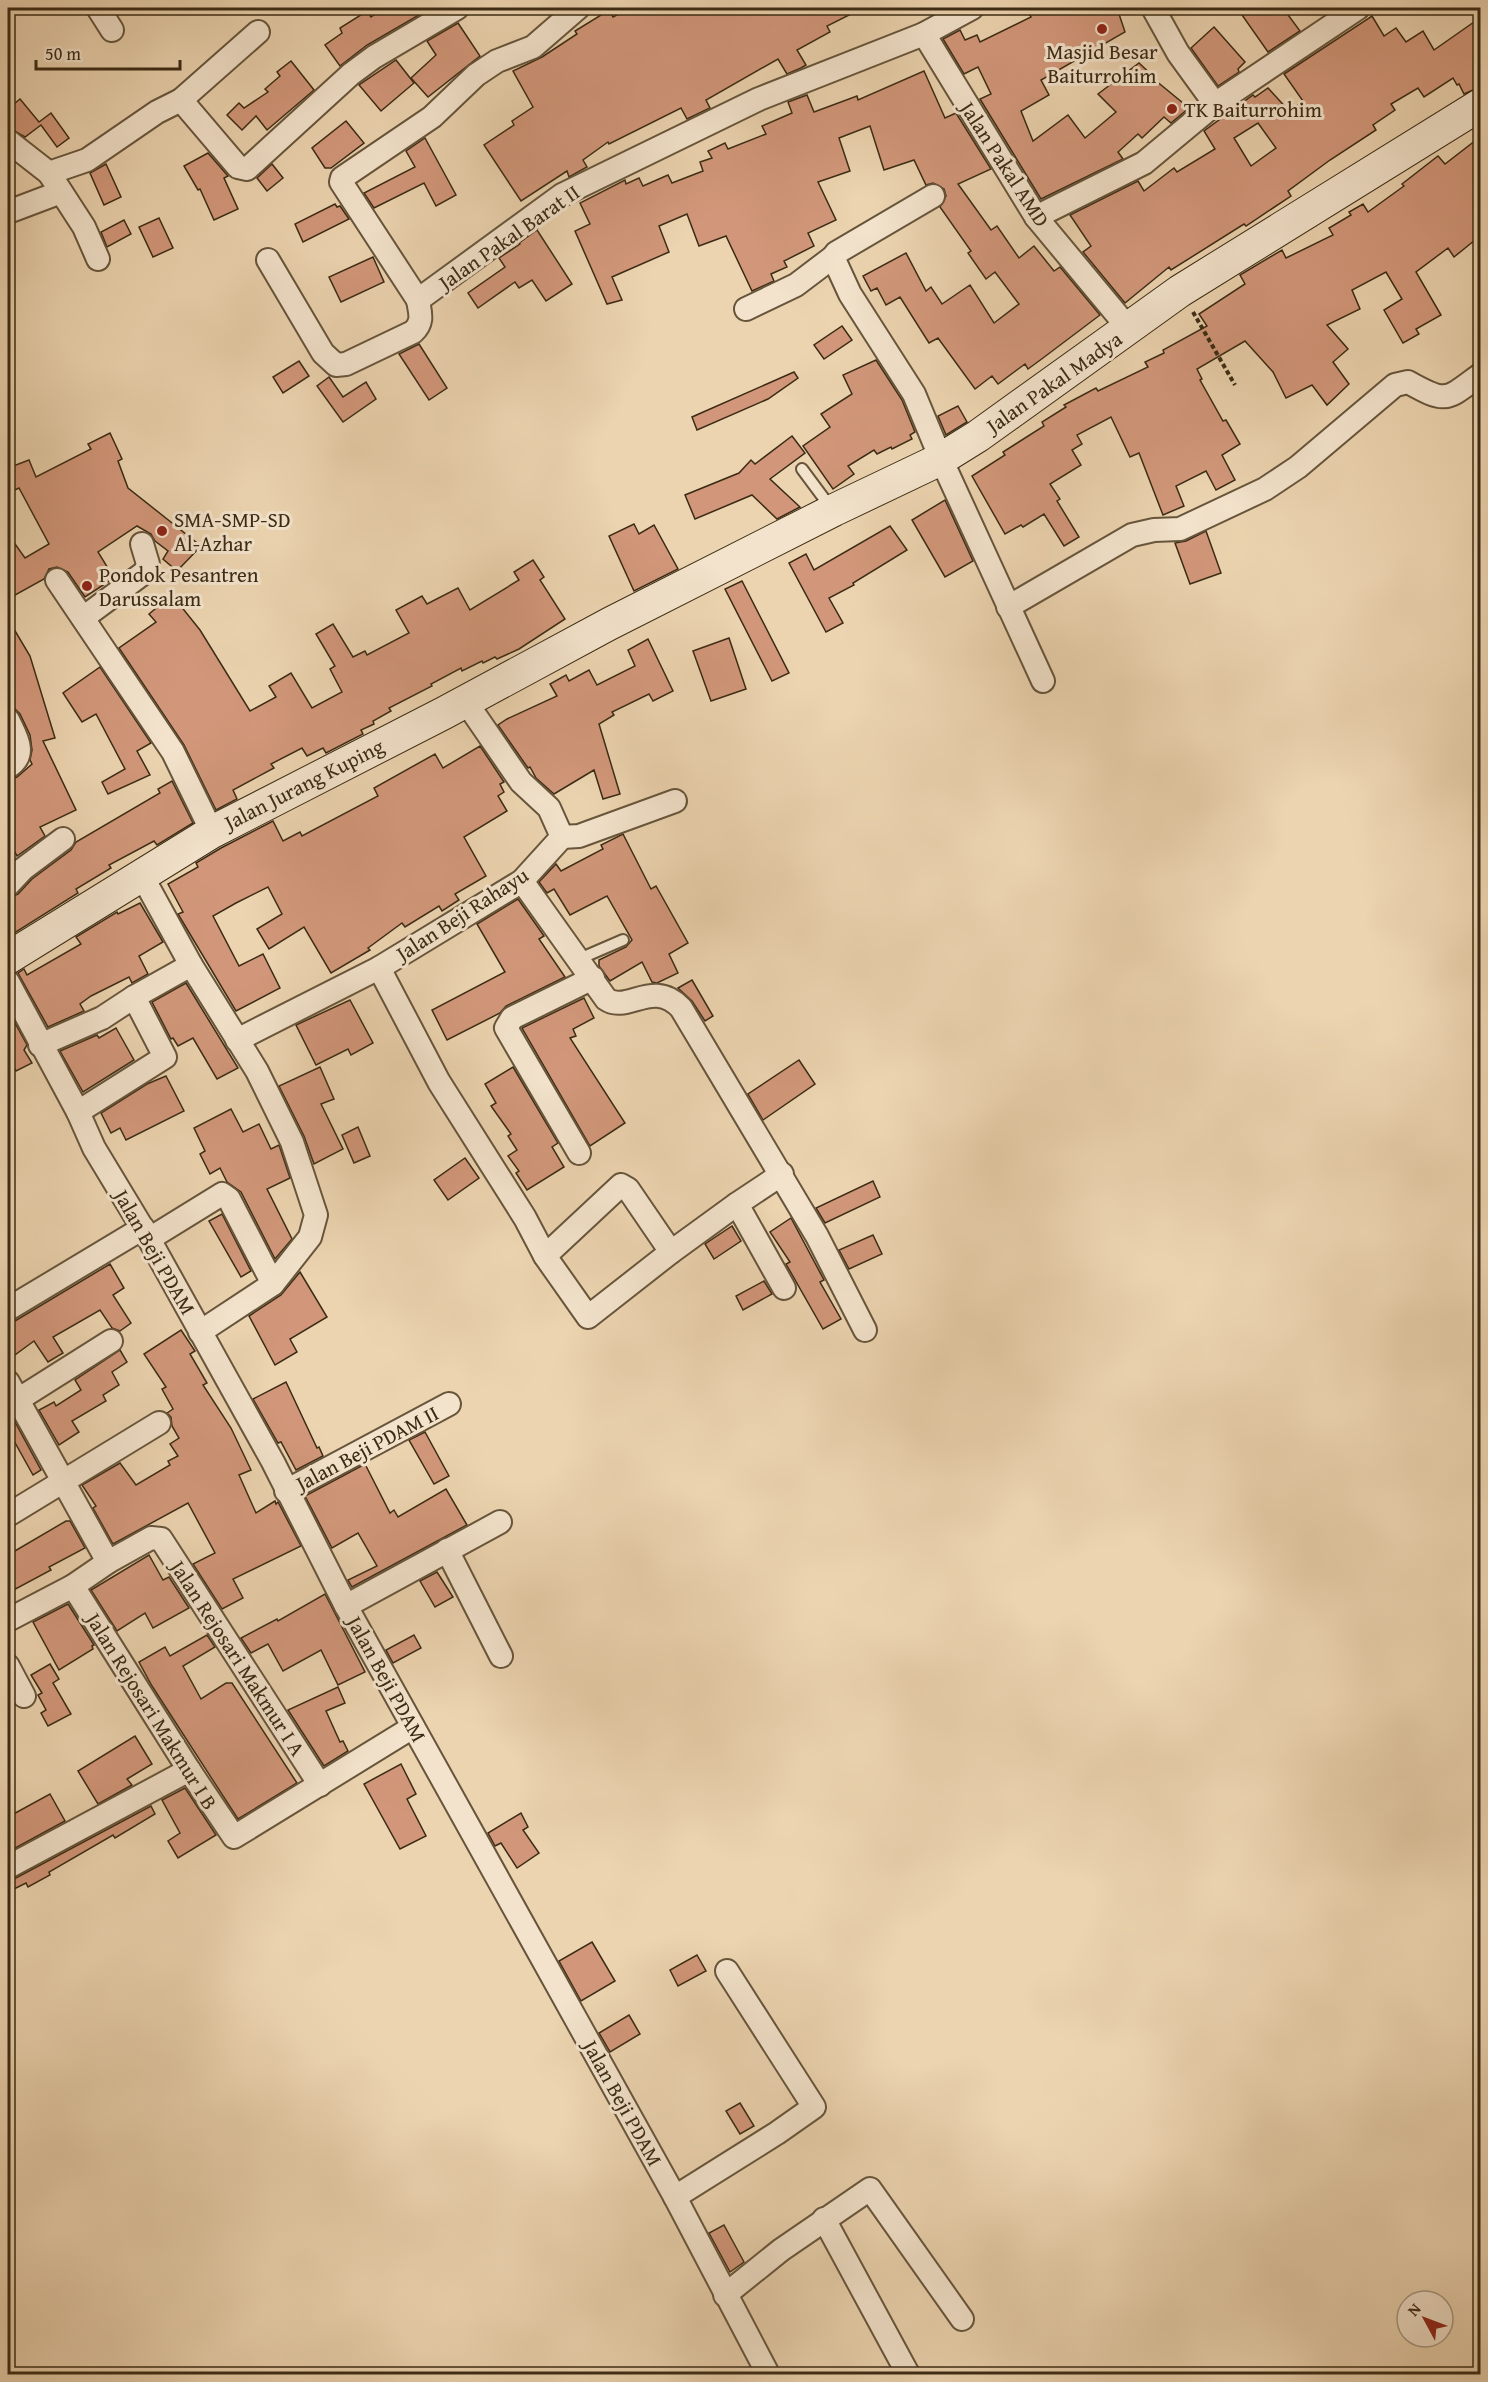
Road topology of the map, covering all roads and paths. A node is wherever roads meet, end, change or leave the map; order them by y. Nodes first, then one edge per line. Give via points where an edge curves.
1 (98, 8) edge
2 (457, 8) edge
3 (578, 8) edge
4 (972, 8) edge
5 (1153, 8) edge
6 (1358, 8) edge
7 (112, 30) dead end
8 (258, 32) dead end
9 (924, 34) junction
10 (181, 100) junction
11 (1215, 104) junction
12 (1480, 105) edge
13 (8, 141) edge
14 (49, 173) junction
15 (61, 192) junction
16 (933, 196) dead end
17 (8, 212) edge
18 (1036, 217) junction
19 (833, 257) junction
20 (99, 259) dead end
21 (268, 260) dead end
22 (1180, 291) junction
23 (418, 300) junction
24 (746, 309) dead end
25 (1130, 329) junction
26 (1480, 375) edge
27 (1235, 385) dead end
28 (941, 459) junction
29 (802, 469) dead end
30 (834, 510) junction
31 (142, 544) dead end
32 (57, 580) dead end
33 (1008, 607) junction
34 (83, 618) junction
35 (609, 624) joint
36 (1043, 681) dead end
37 (466, 702) junction
38 (8, 720) edge
39 (8, 766) edge
40 (675, 801) dead end
41 (212, 831) junction
42 (562, 837) junction
43 (63, 839) dead end
44 (141, 874) junction
45 (522, 880) junction
46 (8, 885) edge
47 (622, 940) dead end
48 (8, 958) edge
49 (579, 959) junction
50 (191, 965) junction
51 (379, 968) junction
52 (592, 978) junction
53 (8, 982) edge
54 (134, 997) junction
55 (237, 1040) junction
56 (40, 1045) junction
57 (78, 1112) junction
58 (579, 1153) dead end
59 (782, 1174) junction
60 (737, 1204) junction
61 (146, 1233) junction
62 (671, 1252) junction
63 (545, 1256) junction
64 (273, 1284) junction
65 (784, 1288) dead end
66 (8, 1309) edge
67 (865, 1330) dead end
68 (200, 1332) junction
69 (111, 1341) dead end
70 (11, 1396) edge
71 (449, 1404) dead end
72 (159, 1423) dead end
73 (64, 1480) junction
74 (286, 1491) junction
75 (8, 1515) edge
76 (500, 1522) dead end
77 (447, 1550) junction
78 (108, 1562) junction
79 (74, 1586) junction
80 (346, 1606) junction
81 (8, 1620) edge
82 (501, 1656) dead end
83 (8, 1666) edge
84 (24, 1696) dead end
85 (413, 1726) junction
86 (189, 1770) junction
87 (320, 1785) junction
88 (8, 1867) edge
89 (727, 1971) dead end
90 (675, 2197) junction
91 (824, 2219) junction
92 (725, 2295) junction
93 (962, 2319) dead end
94 (768, 2374) edge
95 (908, 2374) edge

1 - 7 street
2 - 10 street via 351,74 247,169 234,162
3 - 23 street via 533,47 497,61 476,75 432,117 342,178
4 - 9 street
5 - 11 street via 1178,53
6 - 11 street
8 - 10 street
9 - 18 street, Jalan Pakal AMD
9 - 23 street, Jalan Pakal Barat II via 759,99 562,195
10 - 14 street via 87,160
11 - 18 street via 1144,163
12 - 22 street, Jalan Pakal Madya
13 - 14 street
14 - 15 street
15 - 17 street
15 - 20 street
16 - 19 street
18 - 25 street, Jalan Pakal AMD
19 - 24 street via 796,285
19 - 28 street via 850,294 914,394
21 - 23 street, Jalan Pakal Barat II via 323,353 336,365 346,364 413,332 422,319
22 - 25 street, Jalan Pakal Madya
22 - 27 path
25 - 28 street, Jalan Pakal Madya
26 - 33 street via 1448,397 1434,396 1408,382 1395,385 1298,467 1265,489 1180,529 1132,535
28 - 30 street, Jalan Pakal Madya
28 - 33 street
29 - 30 lane
30 - 35 street, Jalan Pakal Madya
31 - 34 street via 148,564 145,572
32 - 34 street
33 - 36 street
34 - 41 street via 173,752
35 - 37 street, Jalan Jurang Kuping
37 - 41 street, Jalan Jurang Kuping
37 - 42 street via 521,782 549,808
38 - 39 street via 20,747 18,756
40 - 42 street via 579,836
41 - 44 street, Jalan Jurang Kuping
42 - 45 street, Jalan Beji Rahayu
43 - 46 street
44 - 48 street, Jalan Jurang Kuping
44 - 50 street
45 - 49 street
45 - 51 street, Jalan Beji Rahayu
47 - 49 lane
49 - 52 street
50 - 54 street
50 - 55 street
51 - 55 street, Jalan Beji Rahayu
51 - 63 street via 439,1082
52 - 58 street via 512,1018 506,1028
52 - 59 street via 610,1002 663,994 673,999
53 - 56 street, Jalan Beji PDAM
54 - 56 street via 102,1018
54 - 57 street via 165,1057
55 - 64 street via 292,1142 316,1215 310,1237
56 - 57 street, Jalan Beji PDAM
57 - 61 street, Jalan Beji PDAM via 94,1148
59 - 60 street
59 - 67 street
60 - 62 street
60 - 65 street
61 - 64 street via 222,1194 229,1199
61 - 66 street
61 - 68 street, Jalan Beji PDAM
62 - 63 street via 588,1317
62 - 63 street via 628,1189 621,1185
64 - 68 street
68 - 74 street, Jalan Beji PDAM
69 - 70 street
70 - 73 street
71 - 74 street, Jalan Beji PDAM II
72 - 73 street
73 - 75 street
73 - 78 street
74 - 80 street, Jalan Beji PDAM
76 - 77 street
77 - 80 street
77 - 82 street
78 - 79 street
78 - 87 street, Jalan Rejosari Makmur I A via 151,1538 161,1539
79 - 81 street
79 - 86 street, Jalan Rejosari Makmur I B
80 - 85 street, Jalan Beji PDAM
83 - 84 street
85 - 87 street
85 - 90 street, Jalan Beji PDAM
86 - 87 street, Jalan Rejosari Makmur I B via 232,1836 238,1837
86 - 88 street
89 - 90 street via 814,2107
90 - 92 street, Jalan Beji PDAM
91 - 92 street
91 - 93 street via 870,2189
91 - 95 street
92 - 94 street, Jalan Beji PDAM

